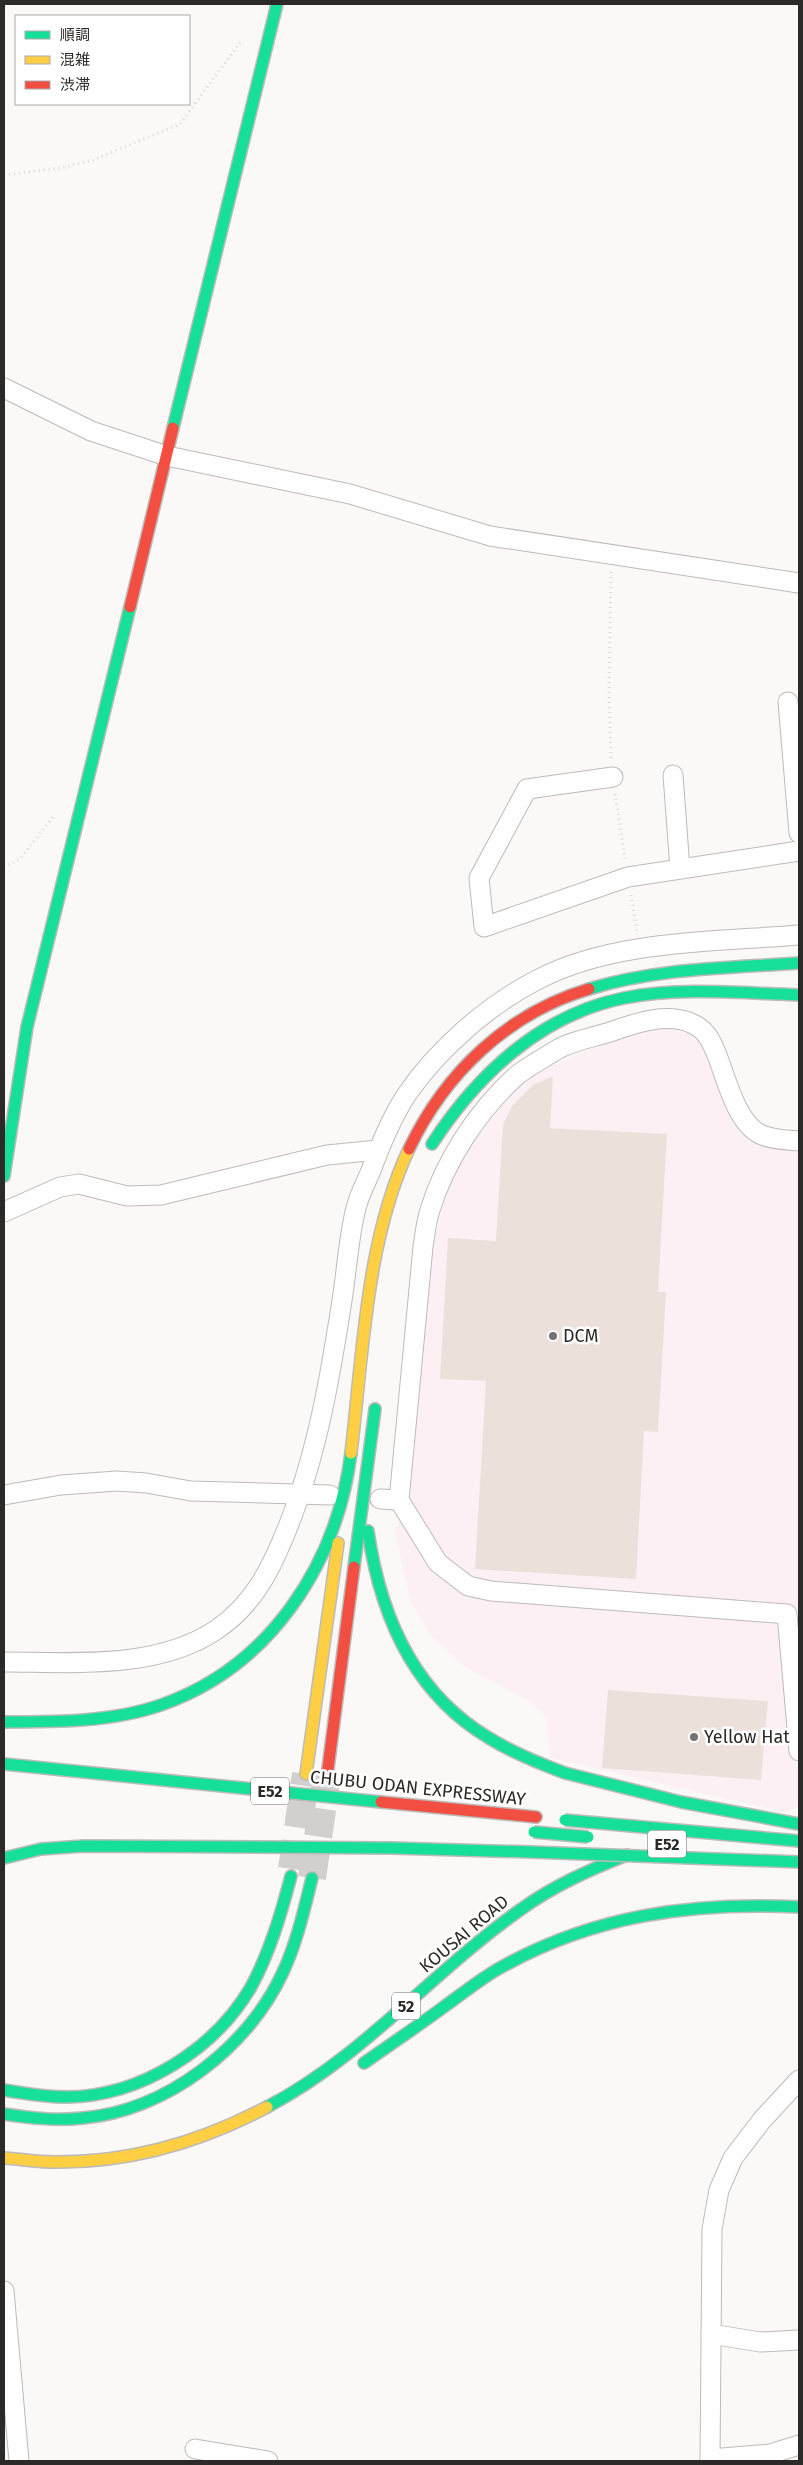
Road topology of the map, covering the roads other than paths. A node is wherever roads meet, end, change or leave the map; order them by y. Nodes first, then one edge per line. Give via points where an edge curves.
1 (277, 4) edge
2 (4, 388) edge
3 (167, 456) junction
4 (799, 583) edge
5 (788, 702) dead end
6 (674, 774) dead end
7 (613, 777) road end
8 (799, 833) edge
9 (799, 851) edge
10 (680, 869) junction
11 (799, 935) edge
12 (799, 963) edge
13 (799, 995) edge
14 (799, 1141) edge
15 (378, 1150) junction
16 (425, 1156) dead end
17 (4, 1176) edge
18 (4, 1212) edge
19 (376, 1400) dead end
20 (346, 1485) junction
21 (302, 1492) junction
22 (372, 1493) junction
23 (4, 1495) edge
24 (330, 1495) dead end
25 (399, 1500) junction
26 (4, 1662) edge
27 (4, 1722) edge
28 (799, 1751) edge
29 (4, 1764) edge
30 (306, 1774) tunnel mouth
31 (327, 1776) tunnel mouth
32 (799, 1822) edge
33 (529, 1832) dead end
34 (599, 1838) dead end
35 (673, 1841) dead end
36 (799, 1841) edge
37 (657, 1845) dead end
38 (694, 1846) dead end
39 (799, 1855) edge
40 (4, 1858) edge
41 (799, 1862) edge
42 (291, 1876) tunnel mouth
43 (312, 1878) tunnel mouth
44 (799, 1907) edge
45 (352, 2072) dead end
46 (799, 2080) edge
47 (4, 2090) edge
48 (4, 2114) edge
49 (4, 2158) edge
50 (4, 2291) edge
51 (710, 2334) junction
52 (799, 2340) edge
53 (7, 2359) edge
54 (799, 2445) edge
55 (195, 2449) dead end
56 (710, 2460) edge
57 (19, 2461) edge
58 (268, 2461) edge

1 - 3 main road
2 - 3 street via 91,431
3 - 4 street via 350,494 490,536
3 - 17 main road via 27,1027
5 - 8 street
6 - 10 street
7 - 10 street via 528,789 479,878 484,927 628,877
9 - 10 street
11 - 15 street via 624,950 581,961 536,980 484,1013 447,1048 407,1094
12 - 20 main road via 658,974 618,979 581,990 508,1027 478,1051 451,1082 410,1147 392,1191 380,1241
13 - 16 main road via 702,991 666,993 622,998 588,1009 520,1045 493,1068 445,1122
14 - 25 street via 761,1135 750,1128 740,1115 710,1037 695,1025 676,1019 628,1025 561,1048 516,1075 457,1150 429,1212
15 - 18 street via 328,1155 161,1195 127,1196 79,1184 60,1187
15 - 21 street via 356,1207 328,1385
19 - 22 main road
20 - 27 main road via 334,1530 300,1598 253,1654 224,1676 193,1693 126,1713 58,1721
20 - 30 main road
21 - 23 street via 191,1491 146,1482 117,1481 61,1485
21 - 24 street
21 - 26 street via 272,1567 244,1607 216,1630 177,1648 135,1658
22 - 25 street
22 - 31 main road
22 - 32 main road, bridge via 370,1548 378,1590 394,1634 416,1672 445,1704 480,1732 518,1754 565,1773 694,1805
25 - 28 street via 438,1563 468,1586 491,1591 788,1614
29 - 36 main road, CHUBU ODAN EXPRESSWAY / E52, bridge
32 - 35 main road via 770,1823
33 - 34 main road, CHUBU ODAN EXPRESSWAY, bridge
37 - 49 main road, KOUSAI ROAD / 52 via 576,1875 542,1894 478,1943 365,2042 312,2081 269,2107 221,2130 169,2148 76,2162
38 - 39 main road, E52
40 - 41 main road, bridge via 41,1849 84,1846 392,1848
42 - 47 main road via 274,1934 257,1975 241,2002 223,2024 180,2061 129,2086 73,2098 25,2096
43 - 48 main road via 292,1951 276,1984 239,2038 216,2060 165,2094 110,2114 80,2118 22,2118
44 - 45 main road, 52 via 727,1905 675,1908 626,1917 582,1930 497,1970
46 - 51 street via 733,2158 720,2190 712,2229
50 - 53 street
51 - 52 street via 760,2342
51 - 56 street
53 - 57 street
54 - 56 street via 770,2454
55 - 58 street

